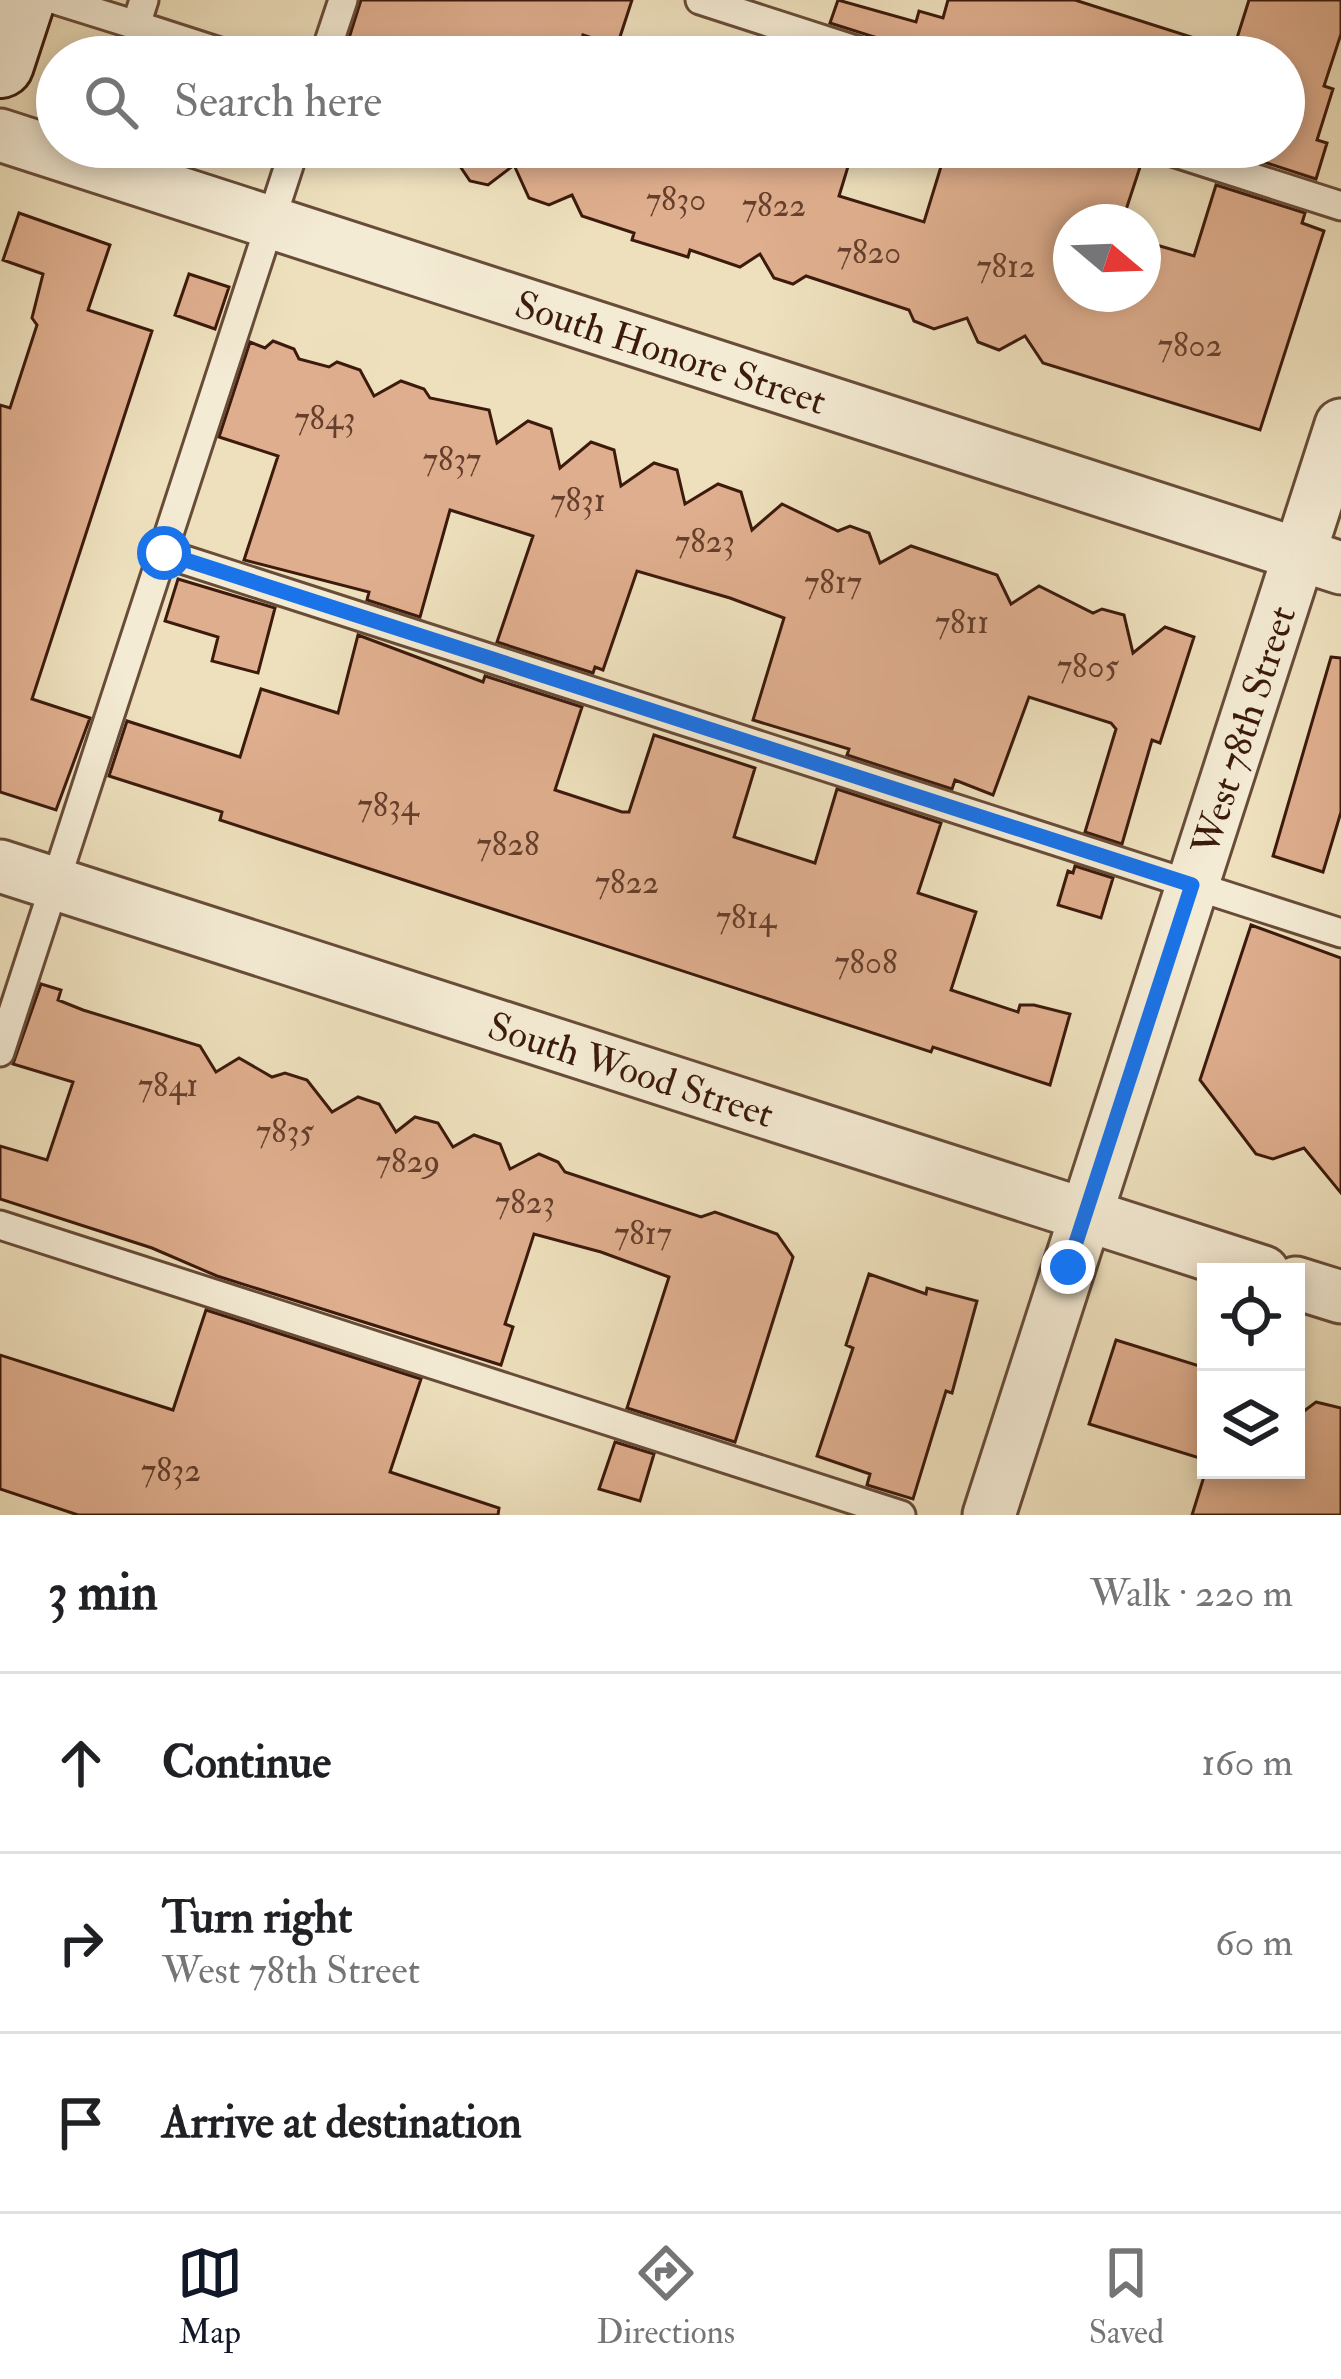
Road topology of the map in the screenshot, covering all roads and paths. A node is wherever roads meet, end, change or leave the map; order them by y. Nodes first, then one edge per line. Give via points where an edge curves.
1 (21, 0) edge
2 (56, 0) edge
3 (343, 0) edge
4 (700, 0) edge
5 (140, 12) edge
6 (191, 36) edge
7 (331, 36) edge
8 (812, 36) edge
9 (0, 64) edge
10 (0, 135) edge
11 (36, 147) edge
12 (103, 168) edge
13 (288, 168) edge
14 (1222, 168) edge
15 (1341, 206) edge
16 (271, 222) junction
17 (1341, 425) edge
18 (164, 553) junction
19 (1320, 561) edge
20 (0, 866) edge
21 (55, 884) junction
22 (1192, 885) junction
23 (1341, 932) edge
24 (0, 1052) edge
25 (1085, 1215) junction
26 (0, 1225) edge
27 (1235, 1263) edge
28 (1305, 1286) edge
29 (1341, 1297) edge
30 (902, 1515) edge
31 (989, 1515) edge

1 - 9 main road
2 - 5 lane
3 - 7 lane
4 - 8 lane
5 - 6 lane
10 - 11 street, South Honore Street
12 - 16 street, South Honore Street
13 - 16 lane
14 - 15 lane
16 - 18 lane
16 - 19 street, South Honore Street
17 - 19 street, West 78th Street
18 - 21 lane
18 - 22 lane
19 - 22 street, West 78th Street
20 - 21 street, South Wood Street
21 - 24 lane
21 - 25 street, South Wood Street
22 - 23 lane
22 - 25 street, West 78th Street
25 - 27 street, South Wood Street
25 - 31 street, West 78th Street
26 - 30 lane
28 - 29 street

